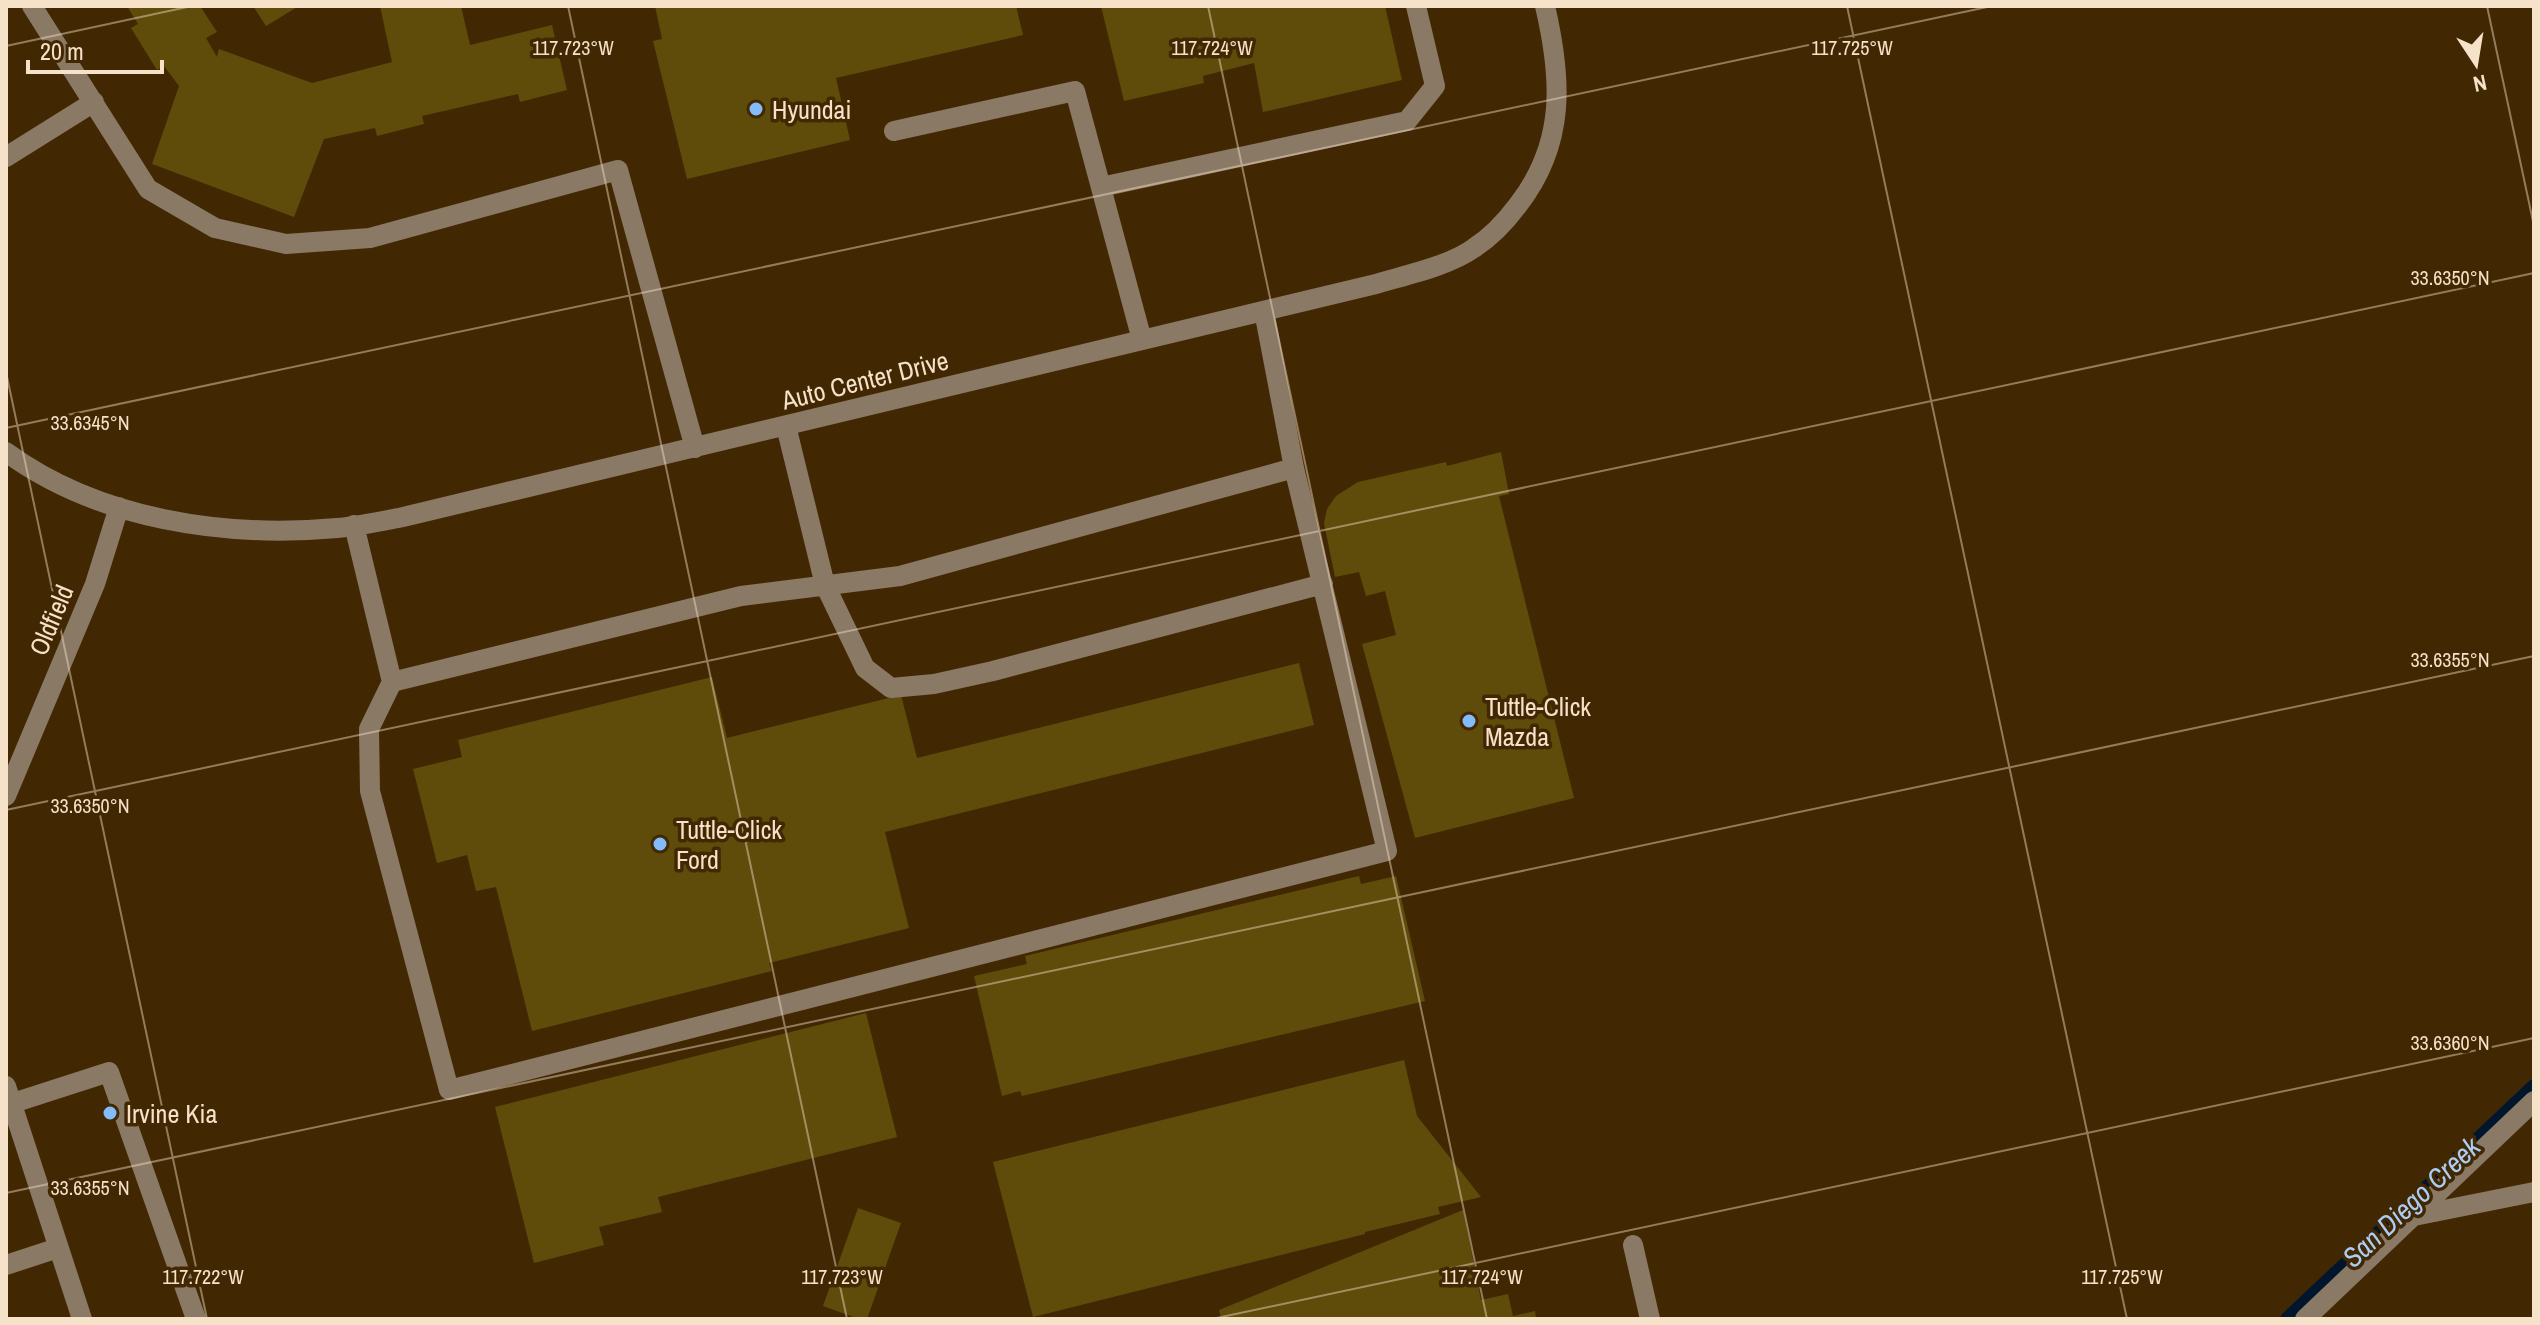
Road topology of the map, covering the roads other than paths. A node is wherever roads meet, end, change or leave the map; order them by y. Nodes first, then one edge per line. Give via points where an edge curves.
1 (32, 6) edge
2 (1416, 6) edge
3 (1545, 6) edge
4 (94, 102) junction
5 (894, 131) dead end
6 (6, 157) edge
7 (1101, 187) junction
8 (1264, 311) junction
9 (1142, 340) junction
10 (786, 426) junction
11 (695, 448) junction
12 (6, 452) edge
13 (1294, 468) junction
14 (119, 507) junction
15 (354, 525) junction
16 (1323, 584) junction
17 (825, 585) junction
18 (392, 682) junction
19 (6, 796) edge
20 (10, 1094) edge
21 (2534, 1101) edge
22 (2534, 1192) edge
23 (2414, 1216) junction
24 (1633, 1245) dead end
25 (58, 1248) junction
26 (6, 1265) edge
27 (82, 1319) edge
28 (196, 1319) edge
29 (1650, 1319) edge
30 (2305, 1319) edge

1 - 4 street
2 - 7 street via 1435,86 1407,121
3 - 8 street, Auto Center Drive via 1556,68 1554,131 1530,190 1507,219 1474,249 1433,266
4 - 6 street
4 - 11 street via 148,189 215,228 286,244 370,238 618,170
5 - 7 street via 1075,91
7 - 9 street
8 - 9 street, Auto Center Drive
8 - 13 street
9 - 10 street, Auto Center Drive
10 - 11 street, Auto Center Drive
10 - 17 street
11 - 15 street, Auto Center Drive
12 - 14 street, Auto Center Drive via 43,475
13 - 16 street
13 - 17 street via 900,576
14 - 15 street, Auto Center Drive via 213,528 274,531
14 - 19 street, Oldfield via 95,584
15 - 18 street
16 - 17 street via 993,671 891,688 865,668
16 - 18 street via 1387,851 449,1090 370,791 369,729
17 - 18 street via 741,596
20 - 25 street
20 - 28 street via 109,1072
21 - 23 street
22 - 23 street
23 - 30 street
24 - 29 street
25 - 26 street
25 - 27 street

